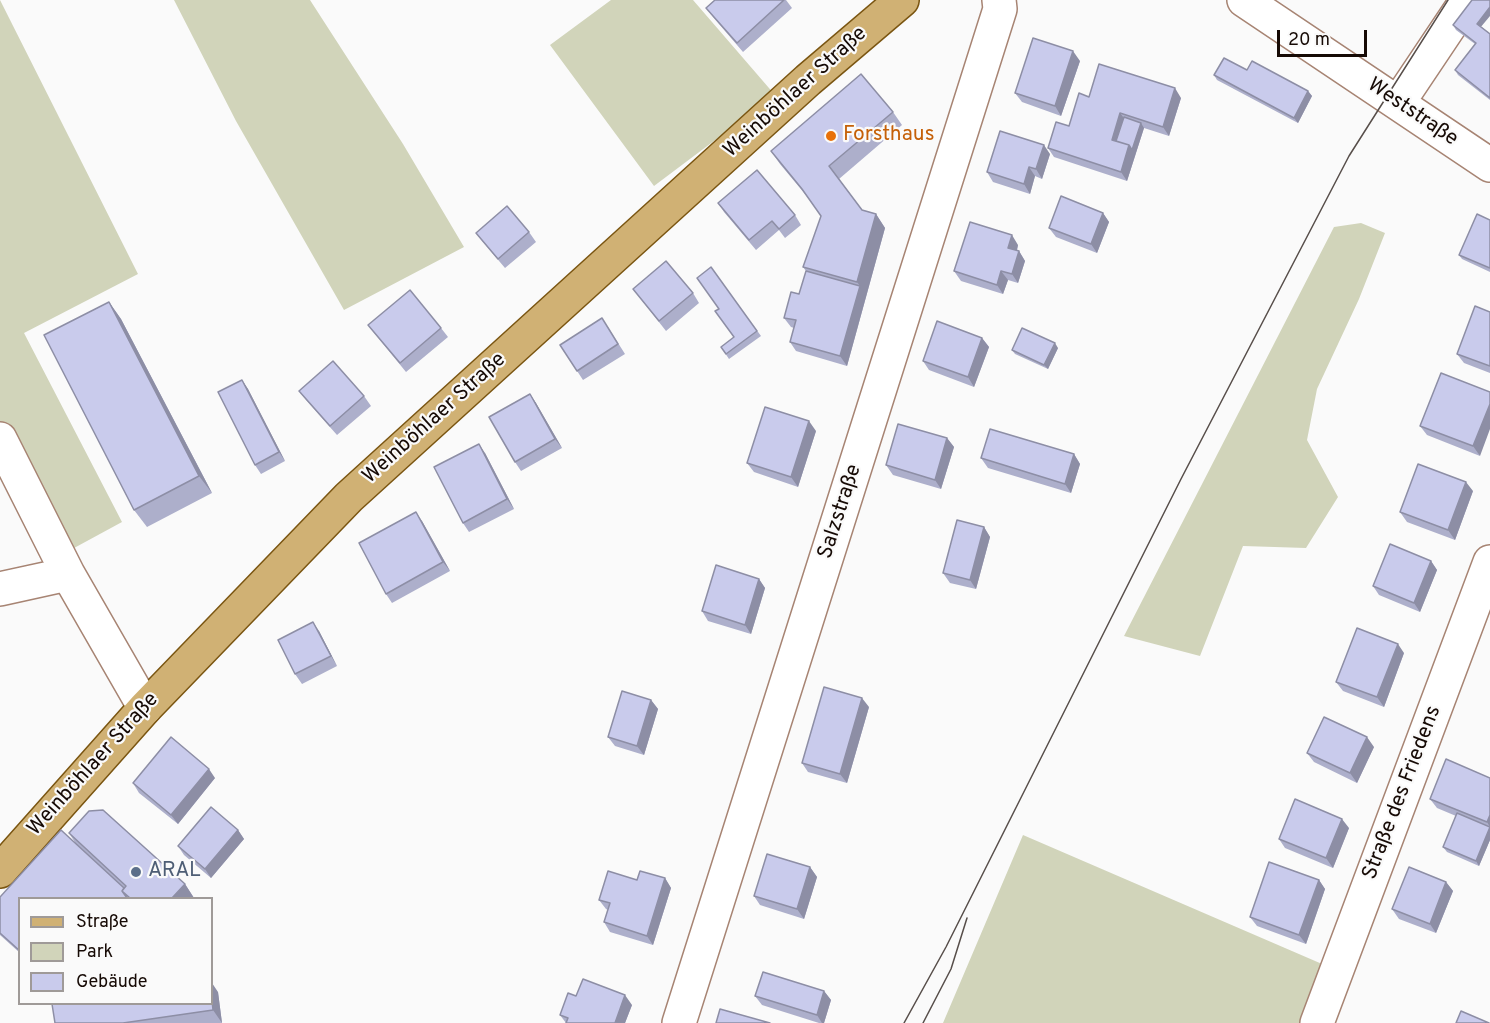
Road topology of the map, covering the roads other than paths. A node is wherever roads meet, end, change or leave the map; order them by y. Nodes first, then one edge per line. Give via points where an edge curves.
1 (902, 0) edge
2 (999, 0) edge
3 (1244, 0) edge
4 (1467, 0) edge
5 (1398, 103) junction
6 (1490, 165) edge
7 (0, 440) edge
8 (1490, 562) edge
9 (68, 574) junction
10 (0, 589) edge
11 (145, 708) junction
12 (0, 871) edge
13 (679, 1023) edge
14 (1317, 1023) edge

1 - 11 main road, Weinböhlaer Straße via 808,80 349,497
2 - 13 street, Salzstraße via 1000,9 926,246
3 - 5 street, Weststraße
4 - 5 street
5 - 6 street, Weststraße
7 - 9 street
8 - 14 street, Straße des Friedens
9 - 10 street
9 - 11 street
11 - 12 main road, Weinböhlaer Straße

